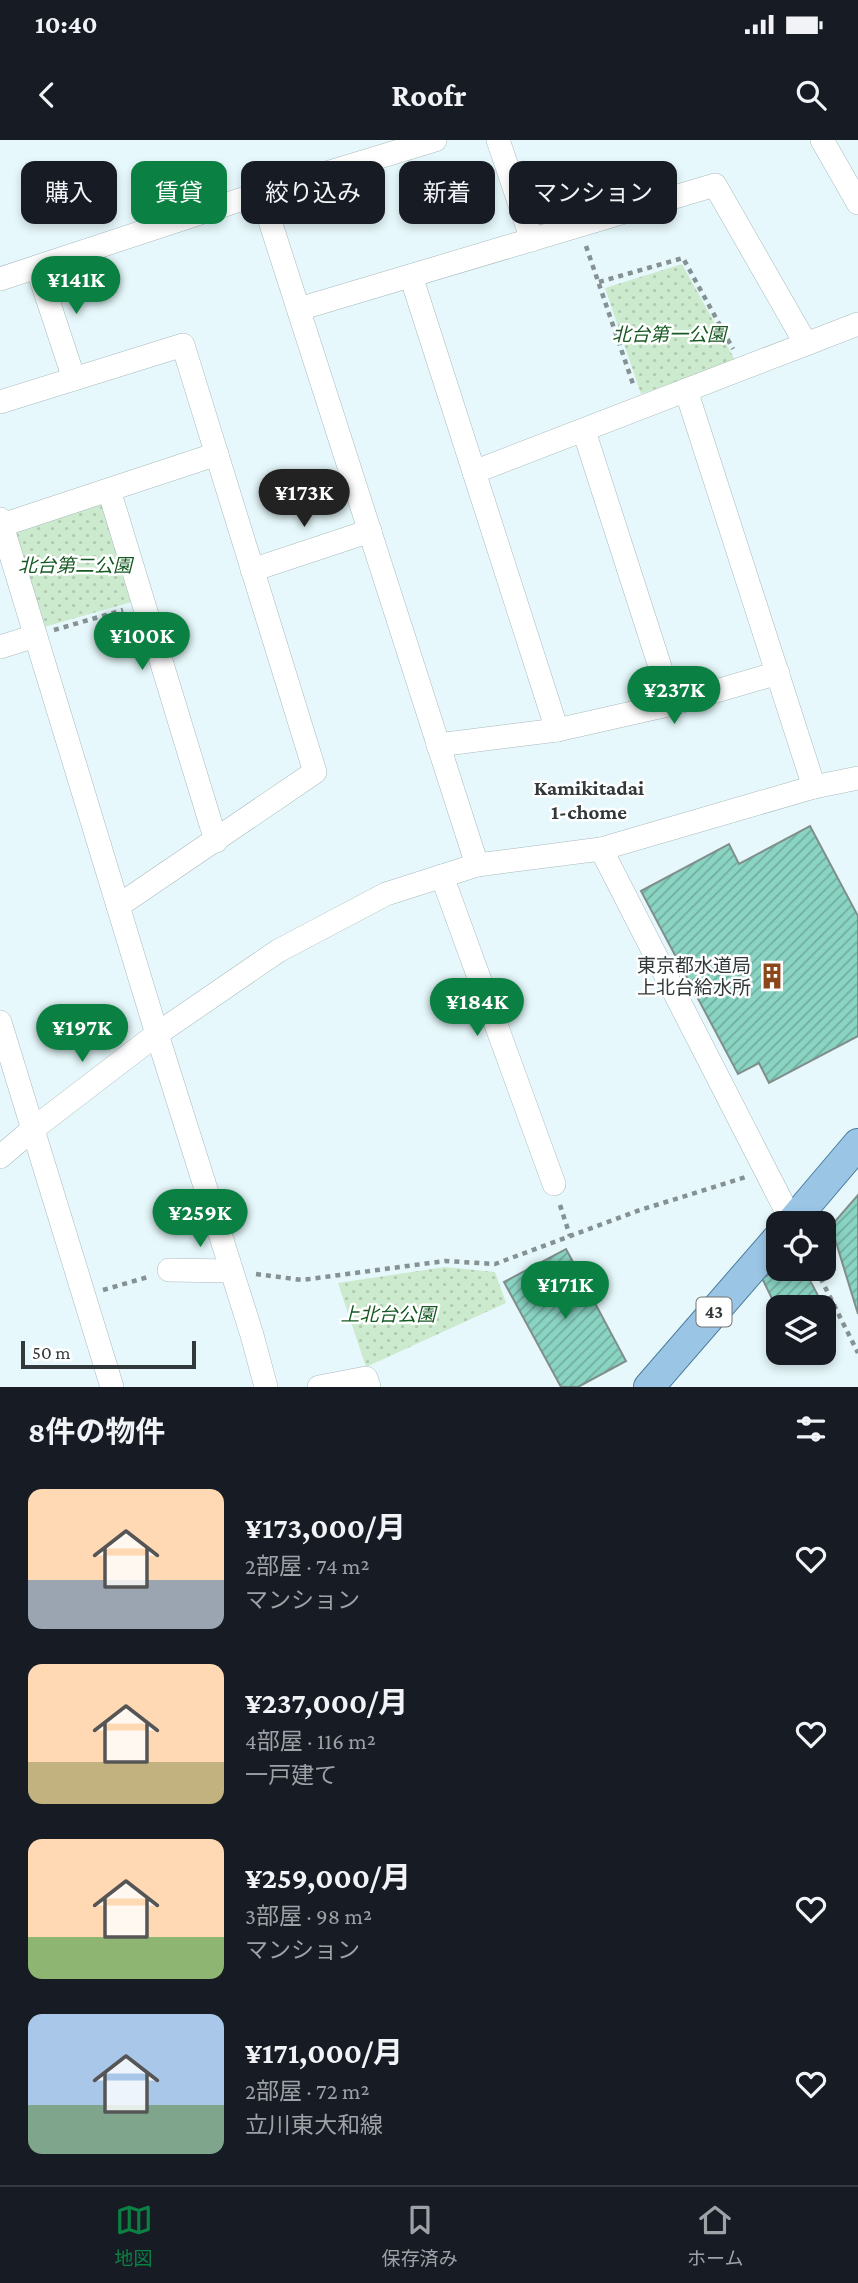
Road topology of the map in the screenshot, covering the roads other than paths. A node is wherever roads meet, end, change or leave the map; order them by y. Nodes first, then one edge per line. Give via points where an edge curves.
1 (435, 140) edge
2 (498, 140) edge
3 (822, 140) edge
4 (366, 161) edge
5 (857, 199) edge
6 (241, 200) edge
7 (271, 224) edge
8 (532, 240) junction
9 (37, 267) junction
10 (411, 276) junction
11 (0, 279) edge
12 (299, 309) junction
13 (858, 324) edge
14 (806, 344) junction
15 (74, 379) junction
16 (687, 390) junction
17 (0, 402) edge
18 (584, 431) junction
19 (217, 454) junction
20 (474, 472) junction
21 (109, 490) junction
22 (1, 522) edge
23 (370, 531) junction
24 (253, 570) junction
25 (35, 635) junction
26 (0, 647) edge
27 (778, 673) junction
28 (672, 704) junction
29 (557, 730) junction
30 (438, 745) junction
31 (858, 778) edge
32 (814, 787) junction
33 (216, 841) junction
34 (601, 849) junction
35 (477, 865) junction
36 (442, 876) junction
37 (118, 906) junction
38 (0, 1022) edge
39 (157, 1034) junction
40 (33, 1129) junction
41 (858, 1144) edge
42 (0, 1157) edge
43 (554, 1184) road end
44 (781, 1211) edge
45 (801, 1211) edge
46 (766, 1252) edge
47 (169, 1270) road end
48 (231, 1271) junction
49 (112, 1387) edge
50 (266, 1387) edge
51 (319, 1387) edge
52 (369, 1387) edge
53 (649, 1387) edge

1 - 4 street
2 - 8 street
3 - 5 street
6 - 9 street
7 - 12 street
8 - 10 street
8 - 14 street via 715,185
9 - 11 street
9 - 15 street
10 - 12 street
10 - 20 street
12 - 23 street
13 - 14 street
14 - 16 street
15 - 17 street
15 - 19 street via 183,345
16 - 18 street
16 - 27 street
18 - 20 street
18 - 28 street
19 - 21 street
19 - 24 street
20 - 29 street
21 - 22 street
21 - 33 street
22 - 25 street
23 - 24 street
23 - 30 street
24 - 33 street via 315,772
25 - 26 street
25 - 37 street
27 - 28 street
27 - 32 street
28 - 29 street
29 - 30 street
30 - 35 street
31 - 32 street
32 - 34 street
33 - 37 street
34 - 35 street
34 - 44 street via 766,1171
35 - 36 street
36 - 39 street via 386,894 278,951
36 - 43 street
37 - 39 street
38 - 40 street
39 - 40 street
39 - 48 street
40 - 42 street
40 - 49 street
41 - 45 main road, 43
46 - 53 main road, 43
47 - 48 street
48 - 50 street
51 - 52 street via 366,1378

